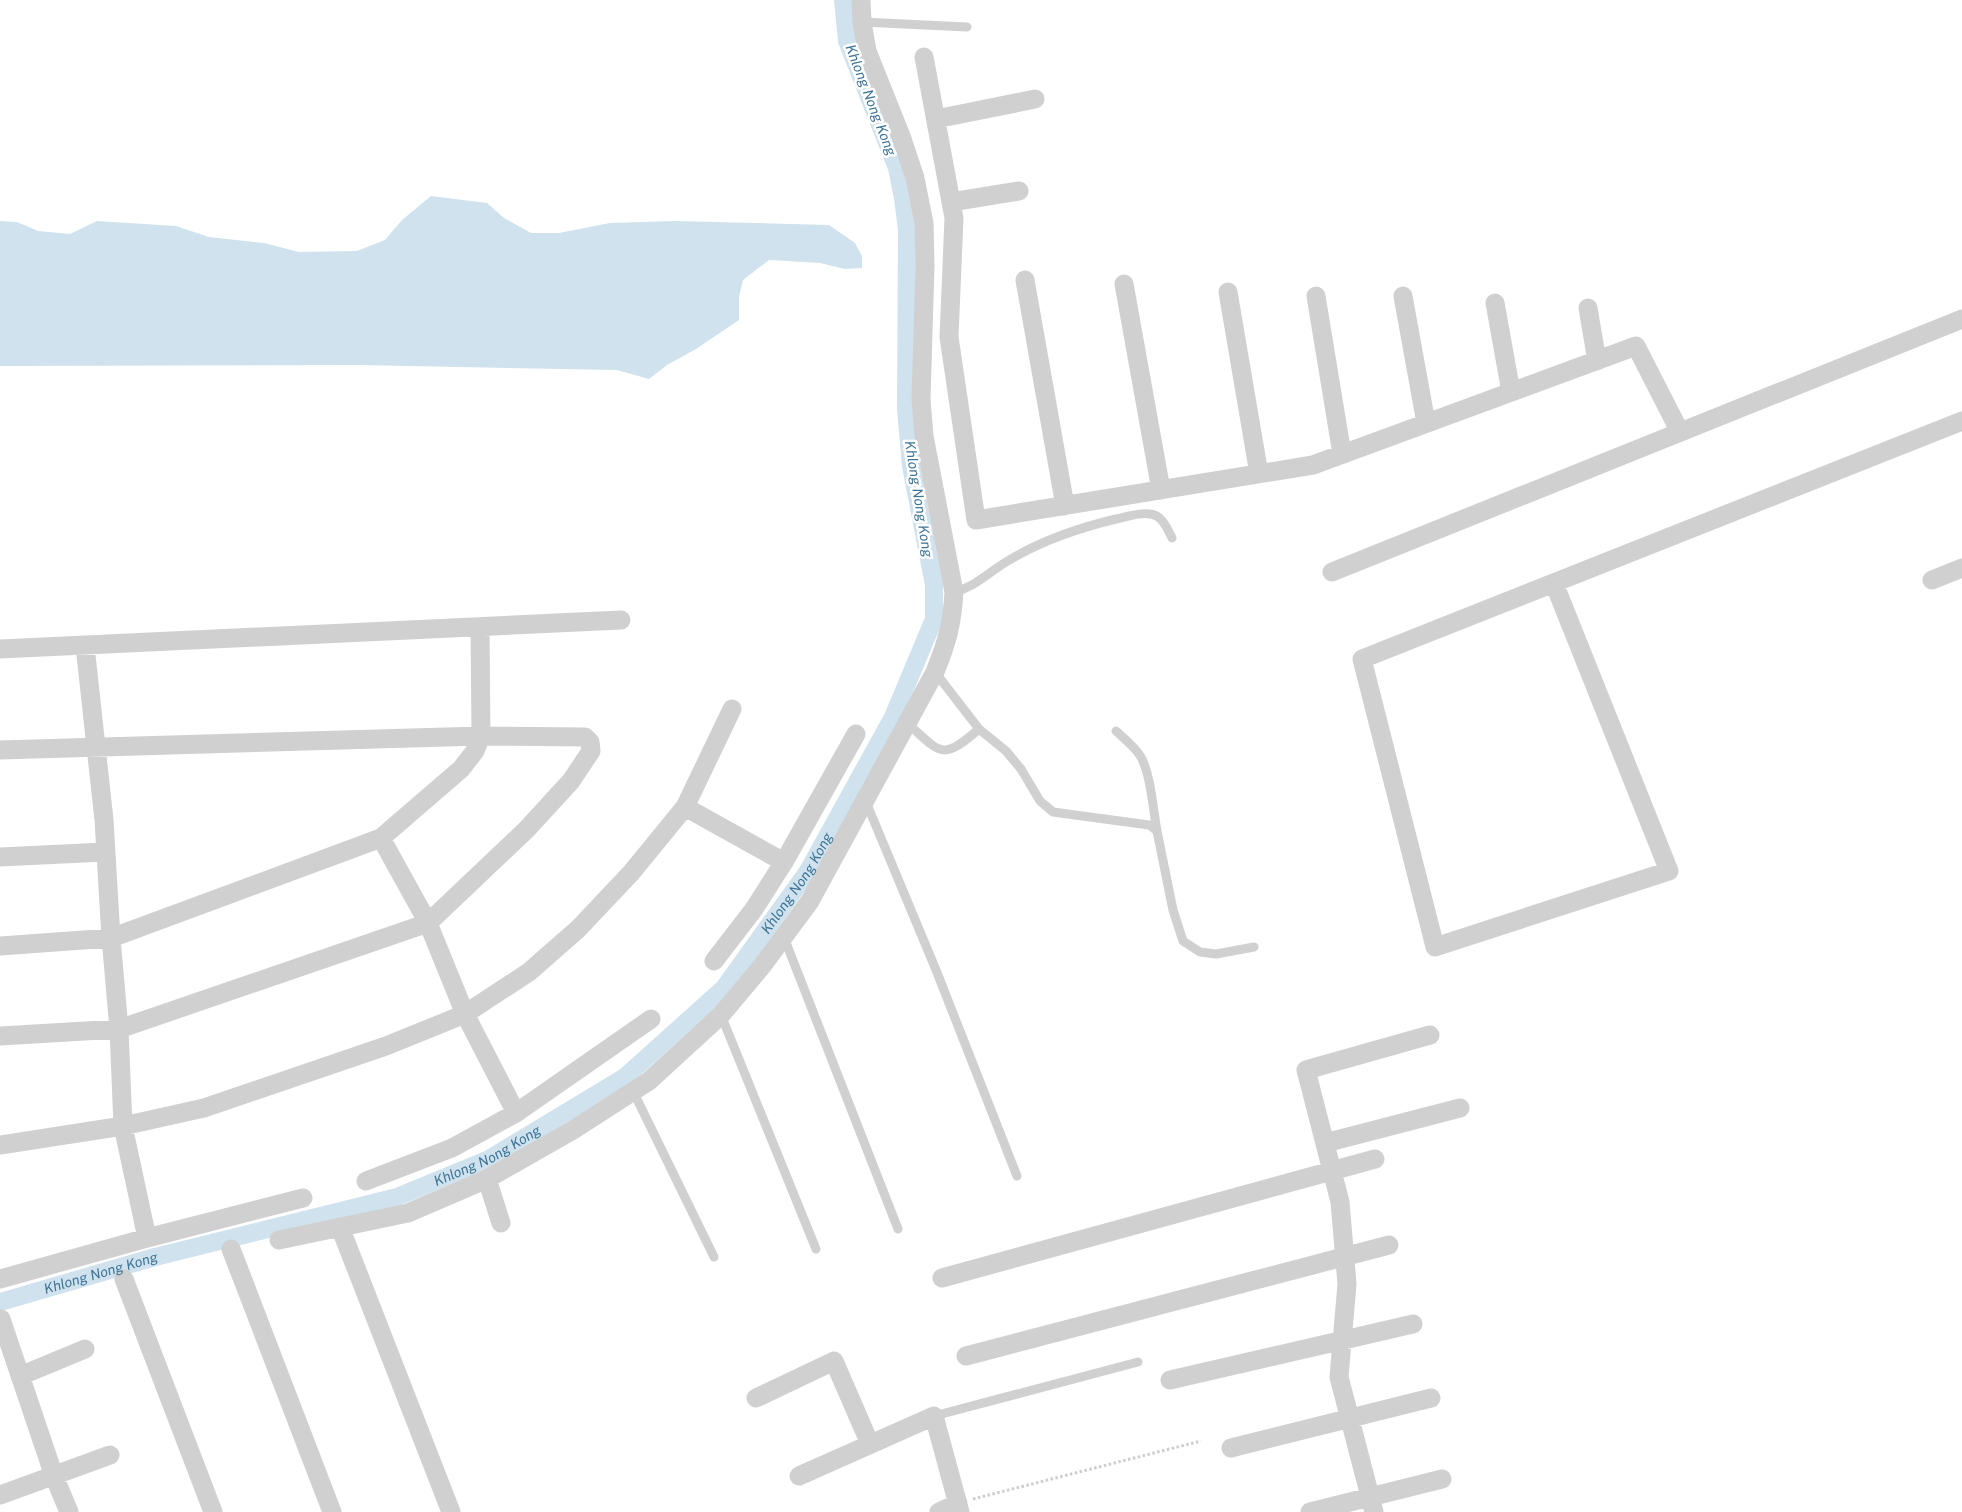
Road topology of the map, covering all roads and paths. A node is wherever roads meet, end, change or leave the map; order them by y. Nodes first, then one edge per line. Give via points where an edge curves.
1 (861, 0) edge
2 (862, 22) junction
3 (967, 27) dead end
4 (924, 57) dead end
5 (1035, 98) dead end
6 (936, 119) junction
7 (1019, 191) dead end
8 (951, 202) junction
9 (1025, 280) dead end
10 (1124, 284) dead end
11 (1228, 292) dead end
12 (1316, 296) dead end
13 (1403, 296) dead end
14 (1495, 303) dead end
15 (1588, 308) dead end
16 (1962, 320) edge
17 (1597, 361) junction
18 (1511, 392) junction
19 (1962, 421) edge
20 (1426, 424) junction
21 (1680, 432) junction
22 (1342, 454) junction
23 (1259, 474) junction
24 (1161, 490) junction
25 (1065, 506) junction
26 (1172, 538) dead end
27 (1962, 568) edge
28 (1332, 572) dead end
29 (1932, 580) dead end
30 (1554, 583) junction
31 (954, 592) junction
32 (621, 620) dead end
33 (480, 627) junction
34 (85, 646) junction
35 (0, 649) edge
36 (935, 672) junction
37 (732, 709) dead end
38 (907, 722) junction
39 (979, 729) junction
40 (1116, 731) dead end
41 (856, 734) dead end
42 (482, 736) junction
43 (96, 747) junction
44 (0, 750) edge
45 (866, 802) junction
46 (685, 807) junction
47 (1157, 831) junction
48 (381, 838) junction
49 (106, 852) junction
50 (0, 857) edge
51 (784, 862) junction
52 (428, 923) junction
53 (783, 935) junction
54 (110, 938) junction
55 (0, 946) edge
56 (1254, 947) dead end
57 (714, 961) dead end
58 (465, 1014) junction
59 (721, 1015) junction
60 (651, 1019) dead end
61 (118, 1029) junction
62 (1430, 1035) dead end
63 (0, 1036) edge
64 (633, 1091) junction
65 (1460, 1108) dead end
66 (516, 1113) junction
67 (123, 1126) junction
68 (1325, 1143) junction
69 (0, 1145) edge
70 (1375, 1159) dead end
71 (1332, 1171) junction
72 (1018, 1176) dead end
73 (487, 1179) junction
74 (366, 1181) dead end
75 (303, 1198) dead end
76 (501, 1222) dead end
77 (340, 1227) junction
78 (898, 1229) dead end
79 (147, 1238) junction
80 (279, 1240) dead end
81 (1390, 1245) dead end
82 (231, 1249) dead end
83 (816, 1249) dead end
84 (714, 1257) dead end
85 (1345, 1257) junction
86 (942, 1278) dead end
87 (0, 1279) edge
88 (124, 1279) dead end
89 (1, 1319) edge
90 (1413, 1324) dead end
91 (1342, 1341) junction
92 (84, 1349) dead end
93 (966, 1356) dead end
94 (1138, 1362) dead end
95 (20, 1376) junction
96 (1170, 1380) dead end
97 (756, 1398) dead end
98 (1431, 1398) dead end
99 (934, 1416) junction
100 (1350, 1418) junction
101 (1201, 1441) dead end
102 (870, 1444) junction
103 (1230, 1448) dead end
104 (110, 1455) dead end
105 (54, 1476) junction
106 (799, 1476) dead end
107 (1442, 1479) dead end
108 (0, 1495) edge
109 (1372, 1504) edge
110 (959, 1508) edge
111 (69, 1512) edge
112 (213, 1512) edge
113 (332, 1512) edge
114 (451, 1512) edge
115 (939, 1512) edge
116 (1310, 1512) edge

1 - 2 street
2 - 3 lane
2 - 31 street via 867,51 915,178 924,223 921,400 924,436
4 - 6 street
5 - 6 street
6 - 8 street
7 - 8 street
8 - 25 street via 954,218 949,337 976,520
9 - 25 street
10 - 24 street
11 - 23 street
12 - 22 street
13 - 20 street
14 - 18 street
15 - 17 street
16 - 21 street
17 - 18 street
17 - 21 street via 1636,346
18 - 20 street
19 - 30 street
20 - 22 street
21 - 28 street
22 - 23 street via 1313,465
23 - 24 street
24 - 25 street
26 - 31 lane via 1162,519 1150,514 1085,527 1033,547 1005,562 974,586
27 - 29 street
30 - 30 street via 1362,659 1435,947 1669,871
31 - 36 street via 948,639
32 - 33 street
33 - 34 street
33 - 42 street
34 - 35 street
34 - 43 street
36 - 38 street
36 - 39 lane
37 - 46 street
38 - 39 lane via 937,750 948,751
38 - 45 street
39 - 47 lane via 1006,751 1040,801 1052,812 1148,825
40 - 47 lane via 1141,757
41 - 51 street
42 - 43 street
42 - 48 street via 461,769
42 - 52 street via 584,737 590,742 591,750 545,811
43 - 44 street
43 - 49 street
45 - 53 street via 810,901
45 - 72 lane
46 - 51 street
46 - 58 street via 637,866 578,929 529,972
47 - 56 lane via 1182,941 1200,952 1216,954
48 - 52 street
48 - 54 street
49 - 50 street
49 - 54 street
51 - 57 street
52 - 58 street
52 - 61 street
53 - 59 street
53 - 78 lane
54 - 55 street
54 - 61 street
58 - 66 street
58 - 67 street via 386,1046 204,1108
59 - 64 street via 649,1081
59 - 83 lane
60 - 66 street
61 - 63 street
61 - 67 street
62 - 68 street via 1306,1070
64 - 73 street
64 - 84 lane
65 - 68 street
66 - 74 street via 452,1148
67 - 69 street
67 - 79 street
68 - 71 street
70 - 71 street
71 - 85 street via 1340,1202
71 - 86 street
73 - 76 street
73 - 77 street via 408,1213
75 - 79 street
77 - 80 street
77 - 114 street
79 - 87 street
81 - 85 street
82 - 113 street
85 - 91 street via 1347,1284
85 - 93 street
88 - 112 street
89 - 95 street
90 - 91 street
91 - 96 street
91 - 100 street via 1339,1376
92 - 95 street
94 - 99 lane
95 - 105 street
97 - 102 street via 834,1361
98 - 100 street
99 - 102 street
99 - 110 street
100 - 103 street
100 - 109 street
101 - 110 path
102 - 106 street
104 - 105 street
105 - 108 street
105 - 111 street
107 - 109 street
109 - 116 street
110 - 115 street

